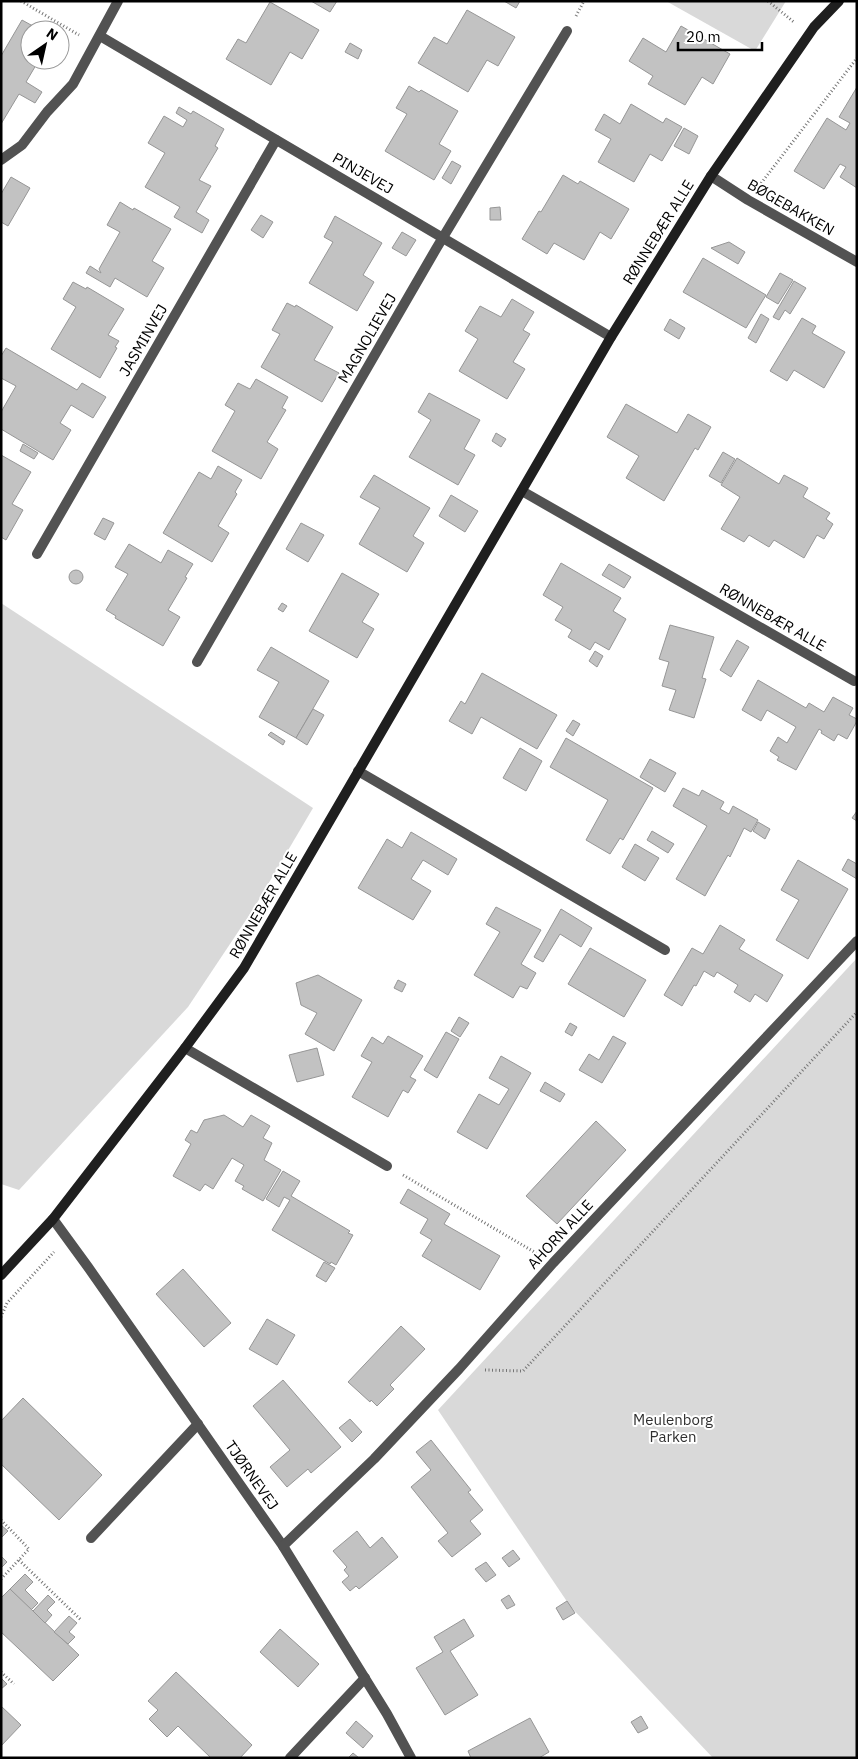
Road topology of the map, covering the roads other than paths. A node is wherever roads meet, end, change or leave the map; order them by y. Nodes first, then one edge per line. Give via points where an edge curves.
1 (118, 1) edge
2 (839, 1) edge
3 (567, 31) dead end
4 (100, 36) junction
5 (276, 140) junction
6 (1, 160) edge
7 (711, 176) junction
8 (443, 238) junction
9 (857, 262) edge
10 (611, 337) junction
11 (522, 490) junction
12 (37, 554) dead end
13 (197, 662) dead end
14 (854, 681) dead end
15 (358, 771) junction
16 (857, 941) edge
17 (665, 950) dead end
18 (185, 1048) junction
19 (388, 1166) road end
20 (53, 1219) junction
21 (1, 1275) edge
22 (198, 1424) junction
23 (91, 1538) dead end
24 (283, 1546) junction
25 (365, 1678) junction
26 (290, 1758) edge
27 (411, 1758) edge

1 - 4 street
2 - 7 main road, RØNNEBÆR ALLE via 809,34
3 - 8 street, MAGNOLIEVEJ
4 - 5 street, PINJEVEJ
4 - 6 street via 73,84 46,112 22,145
5 - 8 street, PINJEVEJ
5 - 12 street, JASMINVEJ
7 - 9 street, BØGEBAKKEN
7 - 10 main road, RØNNEBÆR ALLE
8 - 10 street, PINJEVEJ
8 - 13 street, MAGNOLIEVEJ
10 - 11 main road, RØNNEBÆR ALLE
11 - 14 street, RØNNEBÆR ALLE
11 - 15 main road, RØNNEBÆR ALLE
15 - 17 street
15 - 18 main road, RØNNEBÆR ALLE via 244,968
16 - 24 street, AHORN ALLE via 553,1263 459,1369
18 - 19 street
18 - 20 main road, RØNNEBÆR ALLE
20 - 21 main road, RØNNEBÆR ALLE
20 - 22 street, TJØRNEVEJ
22 - 23 street
22 - 24 street, TJØRNEVEJ
24 - 25 street, TJØRNEVEJ
25 - 26 street
25 - 27 street, TJØRNEVEJ

